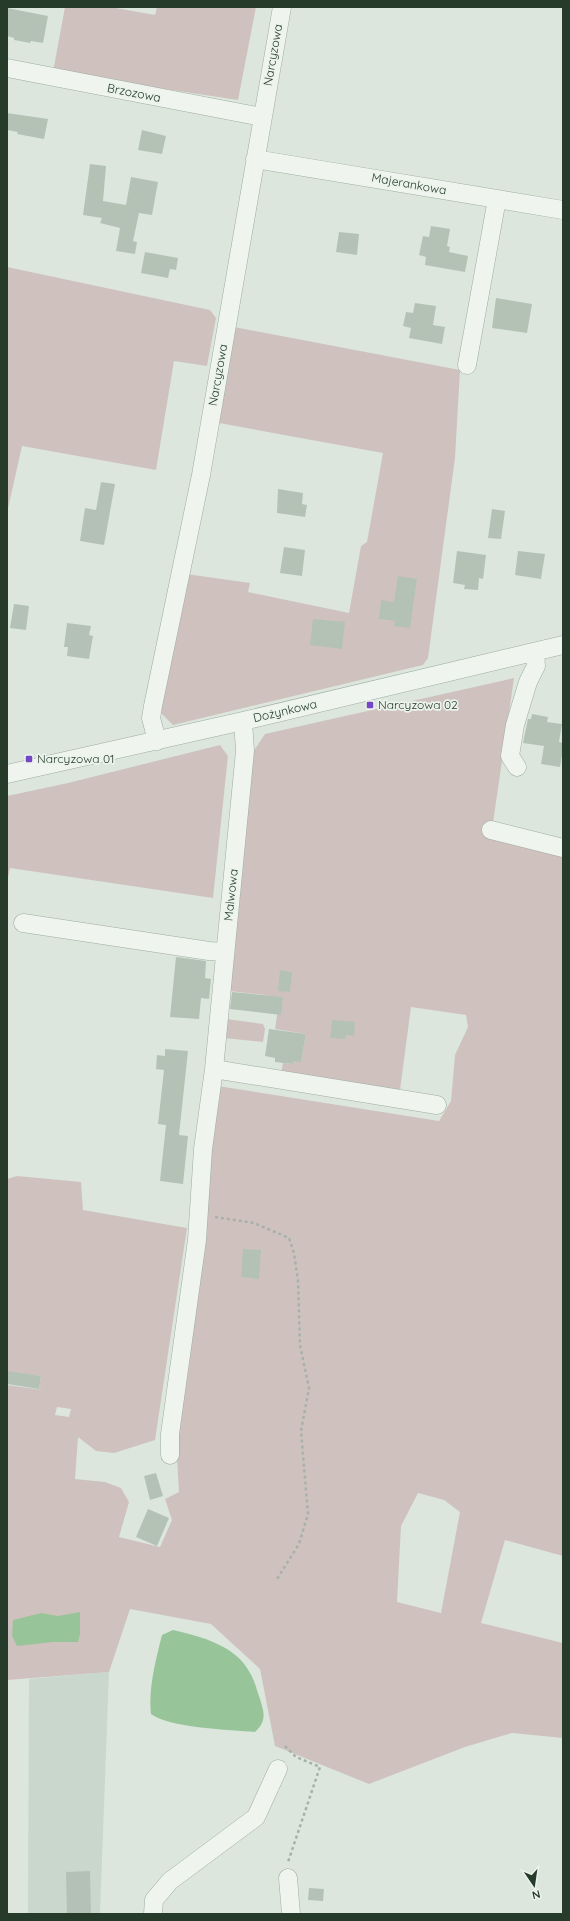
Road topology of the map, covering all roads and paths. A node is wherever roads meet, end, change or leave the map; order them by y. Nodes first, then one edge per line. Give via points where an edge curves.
1 (282, 7) edge
2 (7, 68) edge
3 (262, 117) junction
4 (255, 159) junction
5 (497, 199) junction
6 (563, 210) edge
7 (467, 365) dead end
8 (563, 645) edge
9 (535, 652) junction
10 (243, 721) junction
11 (157, 741) junction
12 (517, 767) dead end
13 (7, 774) edge
14 (490, 830) dead end
15 (563, 848) edge
16 (23, 923) dead end
17 (225, 952) junction
18 (214, 1069) junction
19 (437, 1105) dead end
20 (198, 1214) junction
21 (170, 1454) dead end
22 (277, 1579) dead end
23 (286, 1746) dead end
24 (278, 1769) dead end
25 (288, 1859) dead end
26 (288, 1878) dead end
27 (152, 1914) edge
28 (291, 1914) edge

1 - 3 street, Narcyzowa
2 - 3 street, Brzozowa
3 - 4 street, Narcyzowa
4 - 5 street, Majerankowa
4 - 11 street, Narcyzowa via 201,475 153,706 152,718
5 - 6 street, Majerankowa
5 - 7 street
8 - 9 street, Dożynkowa
9 - 10 street, Dożynkowa
9 - 12 street via 536,666 528,682 512,742 510,756
10 - 11 street, Dożynkowa
10 - 17 street, Malwowa via 245,751
11 - 13 street, Dożynkowa
14 - 15 street
16 - 17 street via 209,952
17 - 18 street, Malwowa
18 - 19 street
18 - 20 street, Malwowa via 203,1150
20 - 21 street, Malwowa via 197,1240 170,1434
20 - 22 path via 254,1223 288,1238 294,1253 298,1281 300,1345 308,1388 301,1431 308,1514 299,1544
23 - 25 path via 296,1757 320,1767
24 - 27 street via 256,1817 170,1881 154,1900
26 - 28 street

